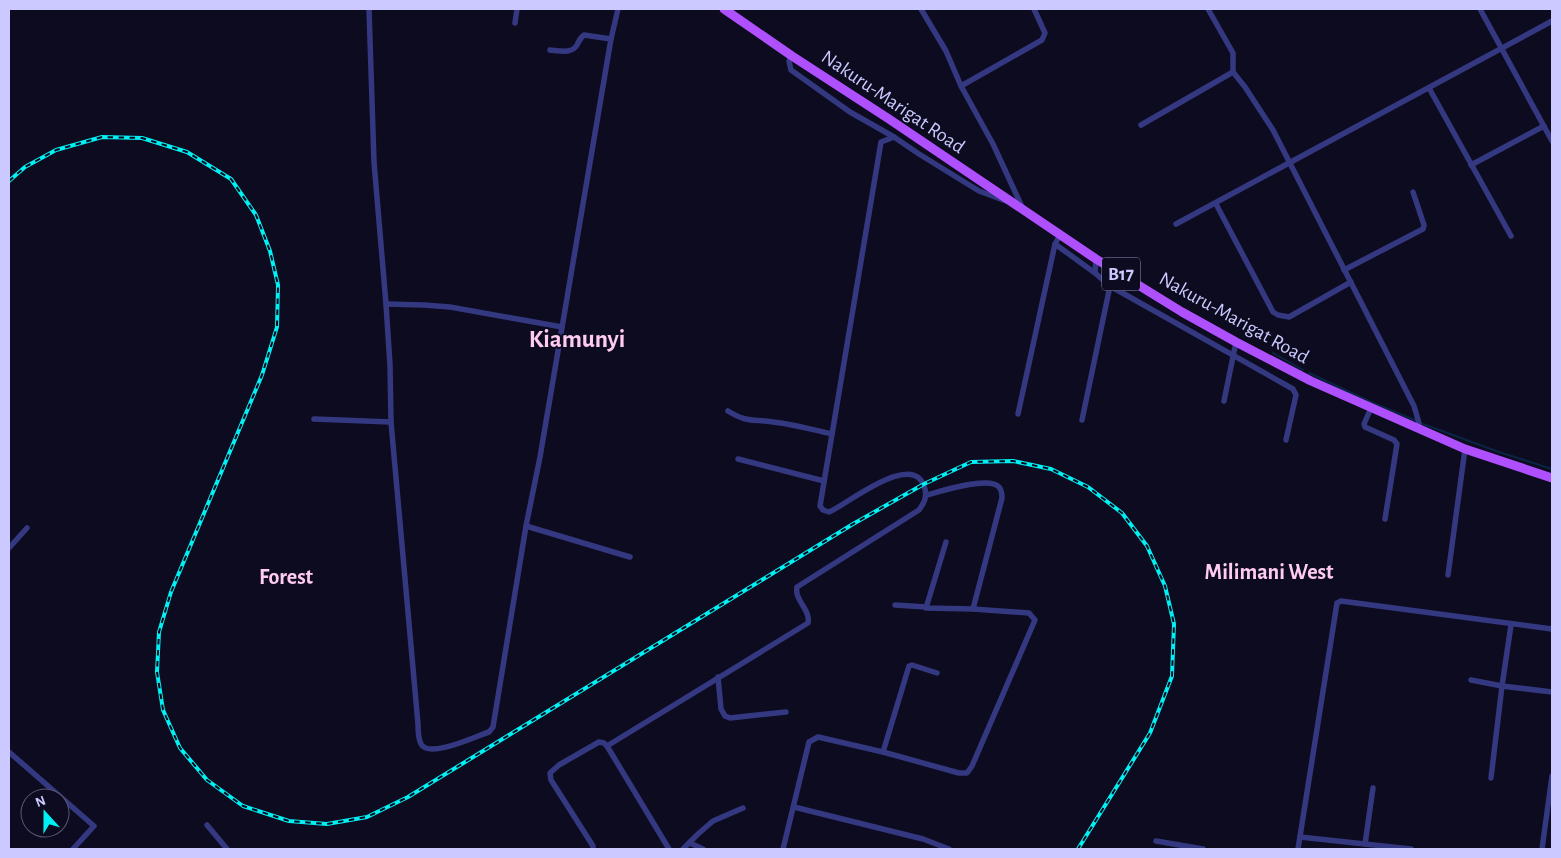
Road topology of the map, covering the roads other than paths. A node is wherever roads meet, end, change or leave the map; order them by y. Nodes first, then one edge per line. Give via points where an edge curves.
1 (368, 9) edge
2 (517, 9) edge
3 (618, 9) edge
4 (724, 9) edge
5 (921, 9) edge
6 (1034, 9) edge
7 (1208, 9) edge
8 (1480, 9) edge
9 (1552, 21) edge
10 (515, 23) dead end
11 (611, 39) junction
12 (1502, 48) junction
13 (550, 50) dead end
14 (792, 56) junction
15 (1233, 72) junction
16 (961, 86) junction
17 (1429, 88) junction
18 (1142, 125) dead end
19 (1544, 126) junction
20 (882, 131) junction
21 (894, 136) junction
22 (1552, 141) edge
23 (880, 142) junction
24 (1289, 163) junction
25 (1471, 165) junction
26 (1413, 192) dead end
27 (1013, 202) junction
28 (1216, 204) junction
29 (1023, 209) junction
30 (1176, 224) dead end
31 (1060, 234) junction
32 (1511, 236) dead end
33 (1055, 244) junction
34 (1096, 258) junction
35 (1344, 270) junction
36 (1095, 273) junction
37 (1351, 282) junction
38 (1110, 286) junction
39 (386, 304) junction
40 (562, 327) junction
41 (1236, 342) junction
42 (1232, 356) junction
43 (1224, 402) dead end
44 (1371, 408) junction
45 (728, 411) dead end
46 (1018, 414) dead end
47 (314, 419) dead end
48 (1082, 420) dead end
49 (391, 422) junction
50 (1416, 428) junction
51 (832, 434) junction
52 (1286, 440) dead end
53 (1465, 449) junction
54 (738, 459) dead end
55 (1552, 478) edge
56 (824, 481) junction
57 (927, 495) junction
58 (1385, 519) dead end
59 (526, 526) junction
60 (27, 528) dead end
61 (946, 542) dead end
62 (9, 548) edge
63 (630, 557) dead end
64 (1448, 575) dead end
65 (895, 605) dead end
66 (926, 607) junction
67 (973, 609) junction
68 (1511, 625) junction
69 (1552, 629) edge
70 (937, 673) dead end
71 (718, 677) junction
72 (1471, 680) dead end
73 (1502, 686) junction
74 (1552, 692) edge
75 (786, 712) dead end
76 (607, 746) junction
77 (9, 752) edge
78 (883, 752) junction
79 (1491, 778) dead end
80 (1552, 778) edge
81 (1373, 788) dead end
82 (794, 807) junction
83 (743, 808) dead end
84 (208, 824) dead end
85 (1300, 836) junction
86 (1156, 841) dead end
87 (690, 843) junction
88 (1365, 844) junction
89 (73, 849) edge
90 (227, 849) edge
91 (593, 849) edge
92 (669, 849) edge
93 (683, 849) edge
94 (703, 849) edge
95 (783, 849) edge
96 (949, 849) edge
97 (1203, 849) edge
98 (1298, 849) edge
99 (1411, 849) edge
100 (1542, 849) edge

1 - 39 street via 374,162
2 - 10 street
3 - 11 street
4 - 14 main road, Nakuru-Marigat Road / B17
5 - 16 street via 946,51
6 - 16 street via 1045,32 1042,40
7 - 15 street via 1233,53
8 - 12 street
9 - 12 street
11 - 13 street via 584,35 572,50
11 - 40 street
12 - 17 street
12 - 19 street
14 - 20 street via 789,65 792,70
14 - 27 main road, Nakuru-Marigat Road / B17
15 - 18 street
15 - 24 street via 1273,130
16 - 29 street
17 - 24 street
17 - 25 street
19 - 22 street
19 - 25 street
20 - 21 street
20 - 23 street
21 - 23 street
21 - 27 street via 979,191
23 - 51 street
24 - 28 street
24 - 35 street
25 - 32 street
26 - 35 street via 1424,225 1422,229
27 - 29 main road, Nakuru-Marigat Road / B17
28 - 30 street
28 - 37 street via 1278,316 1289,316
29 - 31 main road, Nakuru-Marigat Road / B17
31 - 33 street
31 - 34 main road, Nakuru-Marigat Road / B17
33 - 36 street
33 - 46 street
34 - 36 street
34 - 41 main road, Nakuru-Marigat Road / B17
35 - 37 street
36 - 38 street
37 - 50 street via 1414,406 1419,422
38 - 42 street
38 - 48 street
39 - 40 street via 450,307
39 - 49 street
40 - 59 street
41 - 42 street
41 - 44 main road, Nakuru-Marigat Road / B17
42 - 43 street
42 - 52 street via 1295,392
44 - 50 main road, Nakuru-Marigat Road / B17
44 - 58 street via 1365,427 1397,444
45 - 51 street via 747,421 773,422
47 - 49 street
49 - 59 street via 418,724 420,743 425,748 445,748 489,732 493,727
50 - 53 main road, Nakuru-Marigat Road / B17
51 - 56 street
53 - 55 main road, Nakuru-Marigat Road / B17
53 - 64 street
54 - 56 street
56 - 57 street via 820,506 829,512 888,478 905,473 921,480
57 - 67 street via 981,483 1001,489 1002,498
57 - 71 street via 919,510 797,588 796,593 809,616 808,623
59 - 63 street
60 - 62 street
61 - 66 street
65 - 66 street
66 - 67 street via 928,610
67 - 78 street via 1029,613 1035,621 969,771 959,773
68 - 69 street
68 - 73 street
68 - 85 street via 1337,603
70 - 78 street via 909,666
71 - 75 street via 724,716
71 - 76 street
72 - 73 street
73 - 74 street
73 - 79 street
76 - 91 street via 599,742 550,773 551,780
76 - 92 street
77 - 89 street via 94,826
78 - 82 street via 814,738 809,742
80 - 100 street
81 - 88 street
82 - 95 street
82 - 96 street
83 - 87 street via 713,821
84 - 90 street
85 - 88 street
85 - 98 street
86 - 97 street
87 - 93 street
87 - 94 street
88 - 99 street

